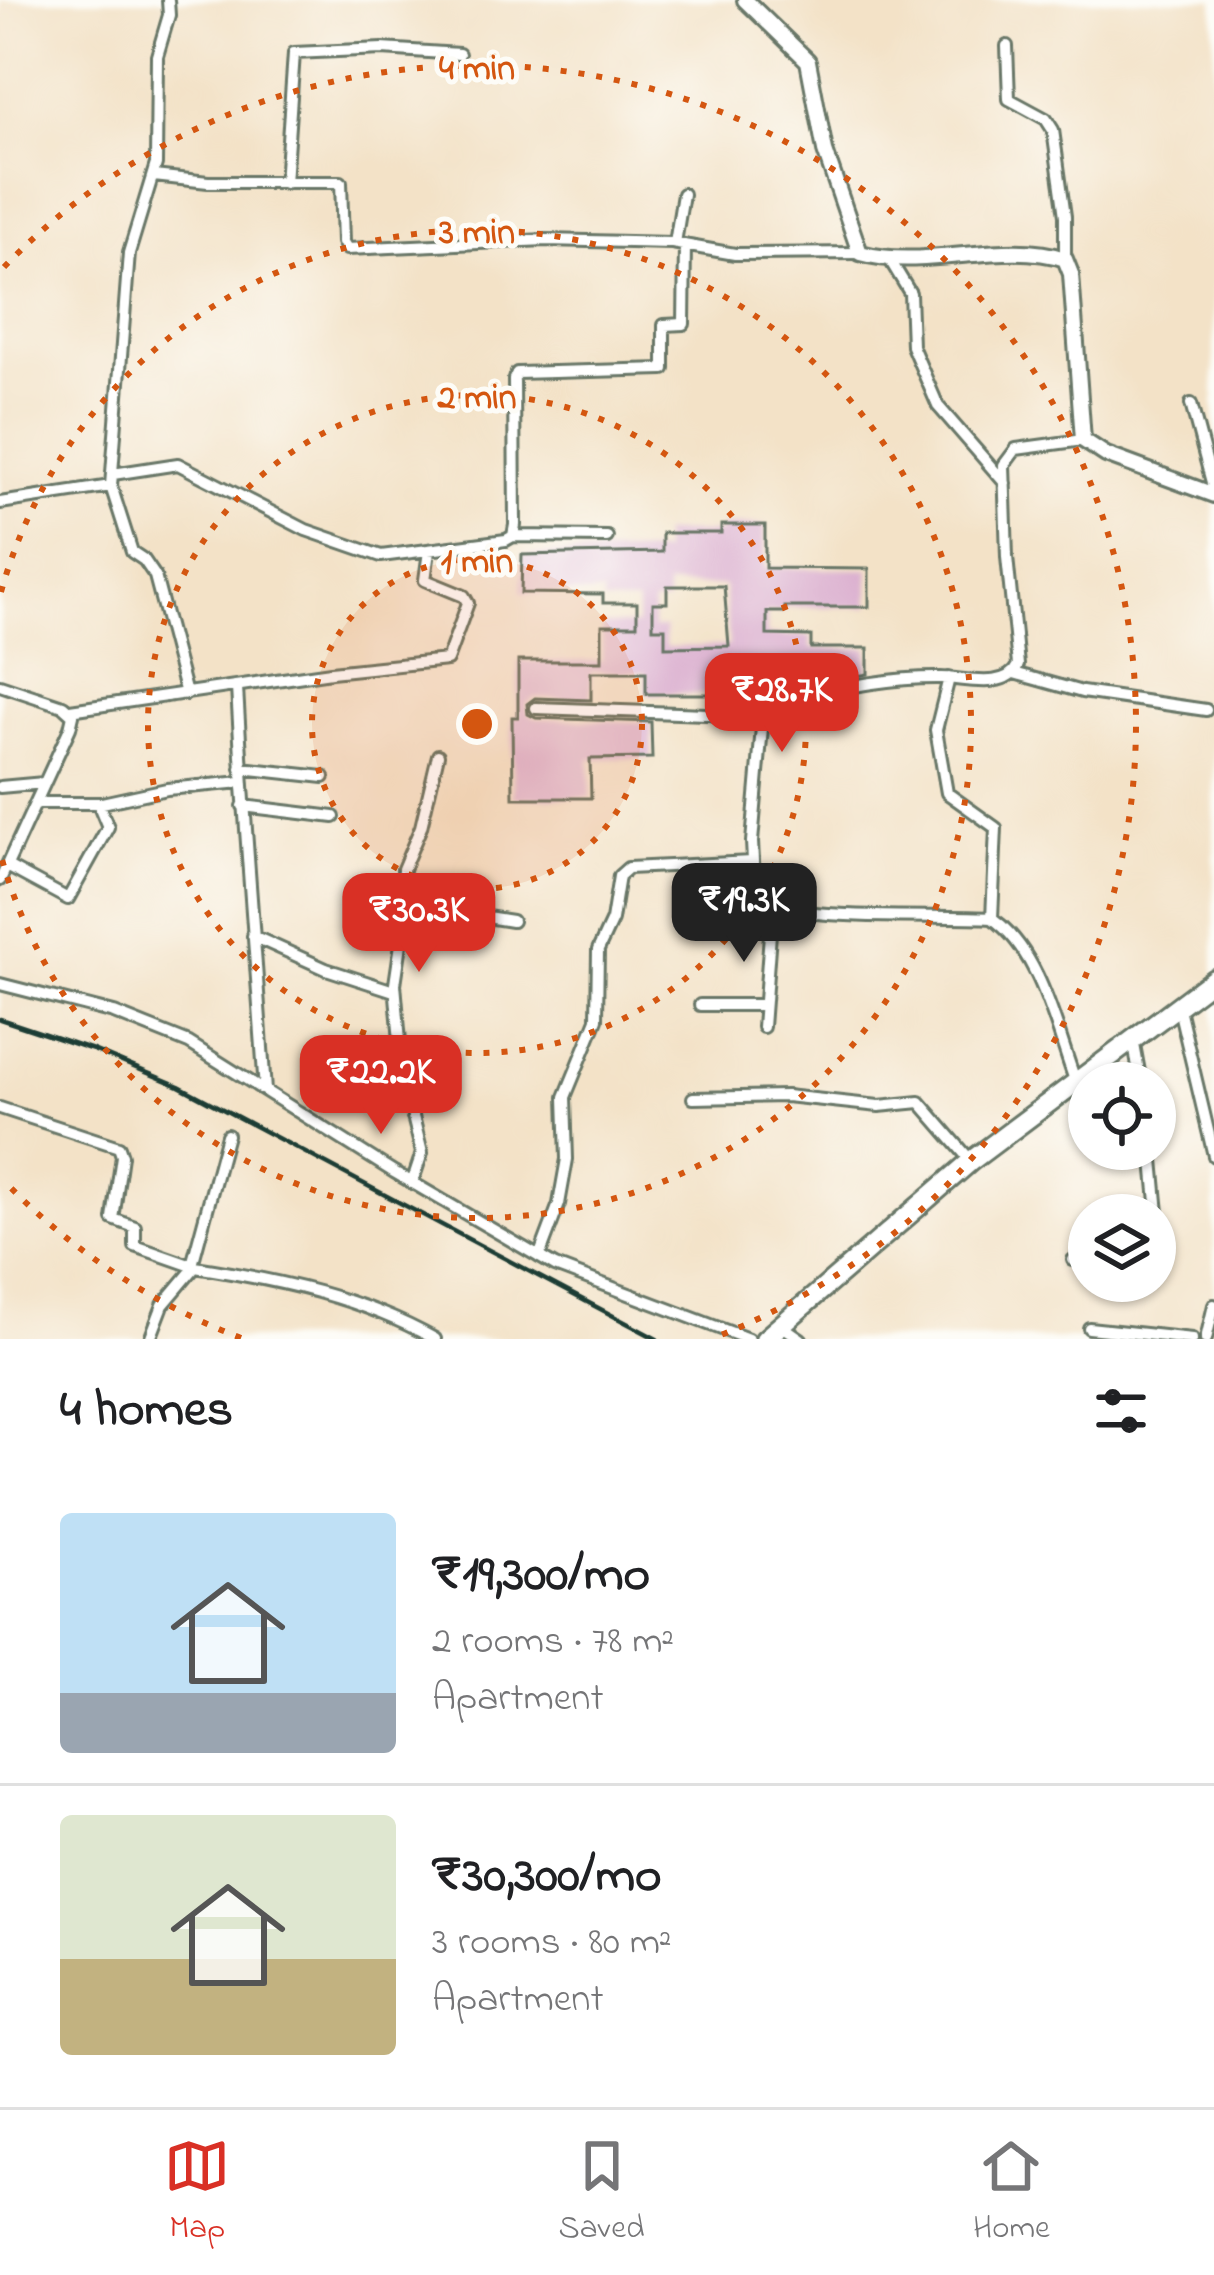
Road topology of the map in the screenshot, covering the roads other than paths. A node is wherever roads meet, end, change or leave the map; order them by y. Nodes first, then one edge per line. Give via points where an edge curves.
1 (167, 0) edge
2 (746, 0) edge
3 (1007, 46) dead end
4 (459, 54) dead end
5 (154, 176) junction
6 (286, 183) junction
7 (683, 194) dead end
8 (680, 244) junction
9 (860, 254) junction
10 (1065, 259) junction
11 (890, 260) junction
12 (1191, 404) dead end
13 (1083, 440) junction
14 (112, 480) junction
15 (1005, 483) junction
16 (1214, 493) edge
17 (0, 503) edge
18 (513, 536) junction
19 (607, 537) dead end
20 (429, 551) junction
21 (1014, 673) junction
22 (949, 678) junction
23 (0, 686) edge
24 (237, 686) junction
25 (186, 694) junction
26 (536, 708) dead end
27 (70, 710) junction
28 (1207, 710) dead end
29 (763, 716) junction
30 (438, 754) dead end
31 (241, 768) junction
32 (324, 777) dead end
33 (242, 782) junction
34 (44, 783) junction
35 (0, 787) edge
36 (36, 803) junction
37 (98, 803) junction
38 (243, 806) junction
39 (334, 817) dead end
40 (752, 862) junction
41 (7, 866) junction
42 (0, 880) edge
43 (405, 904) junction
44 (772, 907) junction
45 (992, 917) junction
46 (512, 921) dead end
47 (254, 936) junction
48 (1214, 979) edge
49 (0, 984) edge
50 (394, 991) junction
51 (1178, 1004) junction
52 (700, 1005) dead end
53 (764, 1005) junction
54 (763, 1027) dead end
55 (1133, 1039) junction
56 (1068, 1062) edge
57 (1103, 1062) edge
58 (1137, 1062) edge
59 (1068, 1089) edge
60 (265, 1090) junction
61 (693, 1098) dead end
62 (0, 1108) edge
63 (227, 1135) dead end
64 (1214, 1156) edge
65 (971, 1161) junction
66 (412, 1183) junction
67 (539, 1257) junction
68 (193, 1266) junction
69 (1214, 1305) edge
70 (781, 1325) junction
71 (1089, 1328) dead end
72 (150, 1339) edge
73 (435, 1339) edge
74 (748, 1339) edge
75 (765, 1339) edge
76 (801, 1339) edge
77 (1192, 1339) edge
78 (1206, 1339) edge

1 - 5 street
2 - 9 street via 808,61 825,151
3 - 10 street via 1010,99 1053,130
4 - 6 street via 294,53
5 - 6 street
5 - 14 street via 129,253
6 - 8 street via 341,182 347,249 536,240
7 - 8 street
8 - 9 street via 735,254
8 - 18 street via 684,324 664,325 664,369 517,373
9 - 11 street
10 - 11 street
10 - 13 street
11 - 15 street via 910,293 912,346 938,406
12 - 16 street
13 - 15 street via 1016,449 1004,465
13 - 16 street
14 - 17 street
14 - 20 street via 178,464 324,537 381,556
14 - 25 street via 132,552 155,576
15 - 21 street
18 - 19 street
18 - 20 street
20 - 24 street via 425,580 468,603 447,660
21 - 22 street
21 - 28 street
22 - 29 street via 774,702
22 - 45 street via 936,740 947,794 996,828
23 - 27 street
24 - 25 street
24 - 31 street
25 - 27 street
26 - 29 street
27 - 34 street via 70,728
29 - 40 street
30 - 43 street via 403,868
31 - 32 street
31 - 33 street
33 - 37 street
33 - 38 street
34 - 35 street
34 - 36 street
36 - 37 street
36 - 41 street
37 - 41 street via 108,827 68,899
38 - 39 street
38 - 47 street
40 - 44 street via 755,898
40 - 67 street via 628,868 620,876 598,950 597,1019 565,1097 559,1204
41 - 42 street
43 - 46 street
43 - 50 street
44 - 45 street
44 - 53 street
45 - 56 street via 1020,946
47 - 50 street
47 - 60 street
48 - 51 highway
49 - 60 street via 114,1013 189,1043
50 - 66 street via 422,1153
51 - 55 highway
51 - 64 street
52 - 53 street
53 - 54 street
55 - 57 highway
55 - 58 street
59 - 65 highway
60 - 66 street
61 - 65 street via 920,1102
62 - 68 street via 119,1147 113,1219 135,1228 135,1246
63 - 68 street
65 - 70 highway
66 - 67 street
67 - 74 street
68 - 72 street via 163,1305
68 - 73 street via 343,1297
69 - 78 street
70 - 75 highway
70 - 76 street
71 - 77 street

